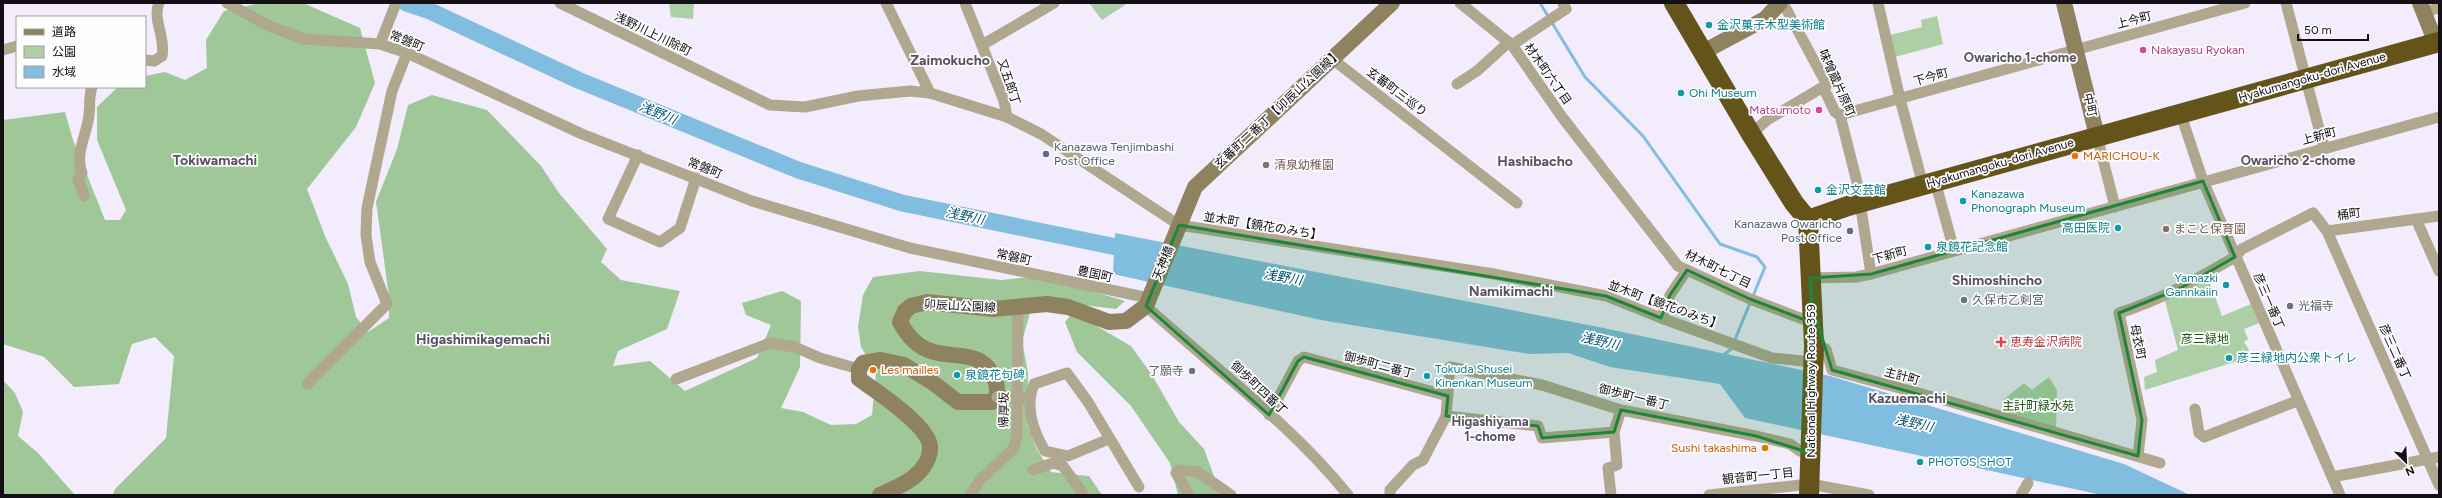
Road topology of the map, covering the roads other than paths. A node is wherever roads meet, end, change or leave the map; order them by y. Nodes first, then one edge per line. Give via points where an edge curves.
1 (159, 3) edge
2 (227, 3) edge
3 (396, 3) edge
4 (560, 3) edge
5 (886, 3) edge
6 (965, 3) edge
7 (1054, 3) edge
8 (1392, 3) edge
9 (1460, 3) edge
10 (1674, 3) edge
11 (1782, 3) edge
12 (1878, 3) edge
13 (2064, 3) edge
14 (2245, 3) edge
15 (2286, 3) edge
16 (1564, 6) edge
17 (2428, 8) edge
18 (380, 44) junction
19 (1511, 44) junction
20 (2438, 44) edge
21 (982, 45) junction
22 (16, 46) edge
23 (2076, 49) junction
24 (3, 50) edge
25 (1703, 52) junction
26 (407, 53) junction
27 (1331, 58) junction
28 (146, 60) edge
29 (2305, 78) junction
30 (1457, 84) dead end
31 (1823, 87) junction
32 (92, 88) edge
33 (735, 89) joint
34 (930, 92) junction
35 (1900, 99) junction
36 (1840, 115) junction
37 (2181, 115) junction
38 (1007, 117) junction
39 (2439, 117) edge
40 (1751, 134) junction
41 (2097, 136) junction
42 (2324, 148) junction
43 (638, 155) junction
44 (1605, 172) joint
45 (696, 178) junction
46 (2203, 180) junction
47 (1929, 183) junction
48 (84, 196) dead end
49 (1861, 202) junction
50 (1517, 203) dead end
51 (2114, 207) junction
52 (2439, 216) edge
53 (2416, 219) junction
54 (1808, 220) junction
55 (1177, 230) junction
56 (2327, 230) junction
57 (1954, 250) junction
58 (2235, 257) junction
59 (1687, 270) junction
60 (2439, 271) edge
61 (1871, 274) junction
62 (1035, 275) joint
63 (1810, 278) junction
64 (1149, 299) junction
65 (1018, 307) junction
66 (1661, 318) junction
67 (1813, 323) junction
68 (1816, 357) junction
69 (859, 369) junction
70 (676, 379) dead end
71 (307, 384) dead end
72 (1448, 396) junction
73 (997, 397) junction
74 (1028, 398) junction
75 (2297, 401) junction
76 (2195, 409) dead end
77 (1622, 410) junction
78 (1269, 415) junction
79 (1446, 416) junction
80 (1614, 432) junction
81 (1109, 439) junction
82 (1811, 450) junction
83 (2138, 456) junction
84 (2439, 457) edge
85 (2427, 459) junction
86 (2160, 464) dead end
87 (1033, 470) dead end
88 (2332, 477) junction
89 (2028, 483) dead end
90 (2439, 485) edge
91 (1139, 487) dead end
92 (1810, 489) edge
93 (1188, 493) dead end
94 (1733, 494) edge
95 (880, 495) edge
96 (970, 495) edge
97 (1084, 495) edge
98 (1231, 495) edge
99 (1348, 495) edge
100 (1390, 495) edge
101 (1611, 495) edge
102 (1709, 495) edge
103 (1869, 495) edge
104 (2021, 495) edge
105 (2340, 495) edge

1 - 28 street via 156,8 162,56 154,61
2 - 18 street, 常磐町 via 269,26 304,40
3 - 18 street
4 - 33 street, 浅野川上川除町
5 - 34 street
6 - 21 street, 又五郎丁
7 - 21 street
8 - 27 street, 玄蕃町二番丁【卯辰山公園線】
9 - 19 street, 材木町六丁目
10 - 25 highway
11 - 25 street via 1765,19
11 - 31 street, 味噌蔵片原町 via 1827,85
12 - 35 street
13 - 23 street, 中町
14 - 23 street, 上今町
15 - 29 street
16 - 19 street
17 - 20 street
18 - 26 street, 常磐町
19 - 30 street
19 - 44 street, 材木町六丁目
20 - 29 highway, Hyakumangoku-dori Avenue
21 - 38 street, 又五郎丁 via 1004,101
22 - 24 street
23 - 35 street, 下今町
23 - 41 street, 中町
25 - 40 highway
26 - 43 street, 常磐町 via 526,110
26 - 71 street via 392,91 367,208 366,234 370,262 386,304
27 - 50 street, 玄蕃町三巡り
27 - 55 street, 玄蕃町二番丁【卯辰山公園線】 via 1200,181
29 - 37 highway, Hyakumangoku-dori Avenue
29 - 42 street
31 - 36 street, 味噌蔵片原町 via 1834,112
31 - 40 street via 1767,120
32 - 48 street via 88,120 81,147 82,173 78,179
33 - 34 street, 並木町【鏡花のみち】 via 770,105 805,107 858,96 910,91
34 - 38 street, 並木町【鏡花のみち】
35 - 36 street, 下今町
35 - 47 street
36 - 49 street, 味噌蔵片原町
37 - 41 highway, Hyakumangoku-dori Avenue
37 - 46 street, 彦三一番丁
38 - 55 street, 並木町【鏡花のみち】 via 1065,148
39 - 42 street, 上新町
40 - 54 highway via 1794,203
41 - 47 highway, Hyakumangoku-dori Avenue
41 - 51 street, 中町
42 - 46 street, 上新町
43 - 45 street, 常磐町
43 - 45 street via 608,219 660,242 680,228
44 - 59 street, 材木町七丁目 via 1678,266
45 - 62 street, 常磐町 via 752,201 847,230 910,248
46 - 51 street, 上新町
46 - 58 street, 彦三一番丁
47 - 49 highway, Hyakumangoku-dori Avenue
47 - 57 street
49 - 54 highway, Hyakumangoku-dori Avenue
49 - 61 street, 味噌蔵片原町
51 - 57 street, 下新町
52 - 53 street, 桶町
53 - 56 street, 桶町
53 - 60 street
54 - 63 highway, National Highway Route 359
55 - 64 street, 天神橋
55 - 66 street, 並木町【鏡花のみち】 via 1547,284 1606,296
56 - 58 street, 桶町 via 2313,213 2242,249
56 - 85 street, 彦三二番丁
57 - 61 street, 下新町
58 - 75 street, 彦三一番丁
58 - 83 street, 母衣町 via 2148,304 2119,313 2142,420
59 - 66 street via 1670,295
59 - 67 street, 材木町七丁目 via 1750,299
61 - 63 street, 下新町 via 1856,277
62 - 64 street, 豊国町
63 - 67 highway, National Highway Route 359
64 - 65 street, 卯辰山公園線 via 1126,321 1109,322 1068,307 1047,304
64 - 78 street, 御歩町四番丁
65 - 73 street, 卯辰山公園線 via 970,308 928,302 911,306 900,322 910,338 930,351 961,354 979,360 994,378 998,389
65 - 96 street, 帰厚坂 via 1017,435 1014,448 980,480
66 - 68 street, 並木町【鏡花のみち】 via 1772,358
67 - 68 highway, National Highway Route 359
68 - 82 highway, National Highway Route 359
68 - 83 street, 主計町 via 1832,370
69 - 70 street via 820,358 795,347 770,343
69 - 73 street via 863,363 881,360 904,365 958,402 992,402
69 - 95 street via 859,379 890,400 910,418 924,433 930,446 928,460 914,477
72 - 77 street, 御歩町一番丁 via 1450,367 1542,385
72 - 78 street, 御歩町二番丁 via 1304,358 1298,361
72 - 79 street
73 - 74 street, bridge
74 - 81 street via 1036,434 1046,451 1068,456
74 - 81 street via 1034,384 1067,373 1088,402
75 - 76 street via 2204,437 2199,433
75 - 88 street, 彦三一番丁
77 - 80 street
77 - 82 street, 御歩町一番丁 via 1756,436 1790,444 1800,451
78 - 99 street, 御歩町四番丁 via 1317,460
79 - 80 street via 1538,426 1542,438
79 - 100 street via 1423,460 1404,474 1390,490
80 - 101 street via 1617,465 1608,468
81 - 91 street
82 - 92 highway, National Highway Route 359
83 - 86 street, 主計町
84 - 85 street
85 - 88 street
85 - 90 street, 彦三二番丁
87 - 97 street via 1053,463 1063,466
88 - 105 street, 彦三一番丁
89 - 104 street
92 - 94 street, 観音町一丁目
92 - 103 street, 観音町一丁目
93 - 98 street via 1176,473 1179,470 1198,472
94 - 102 street, 観音町一丁目

